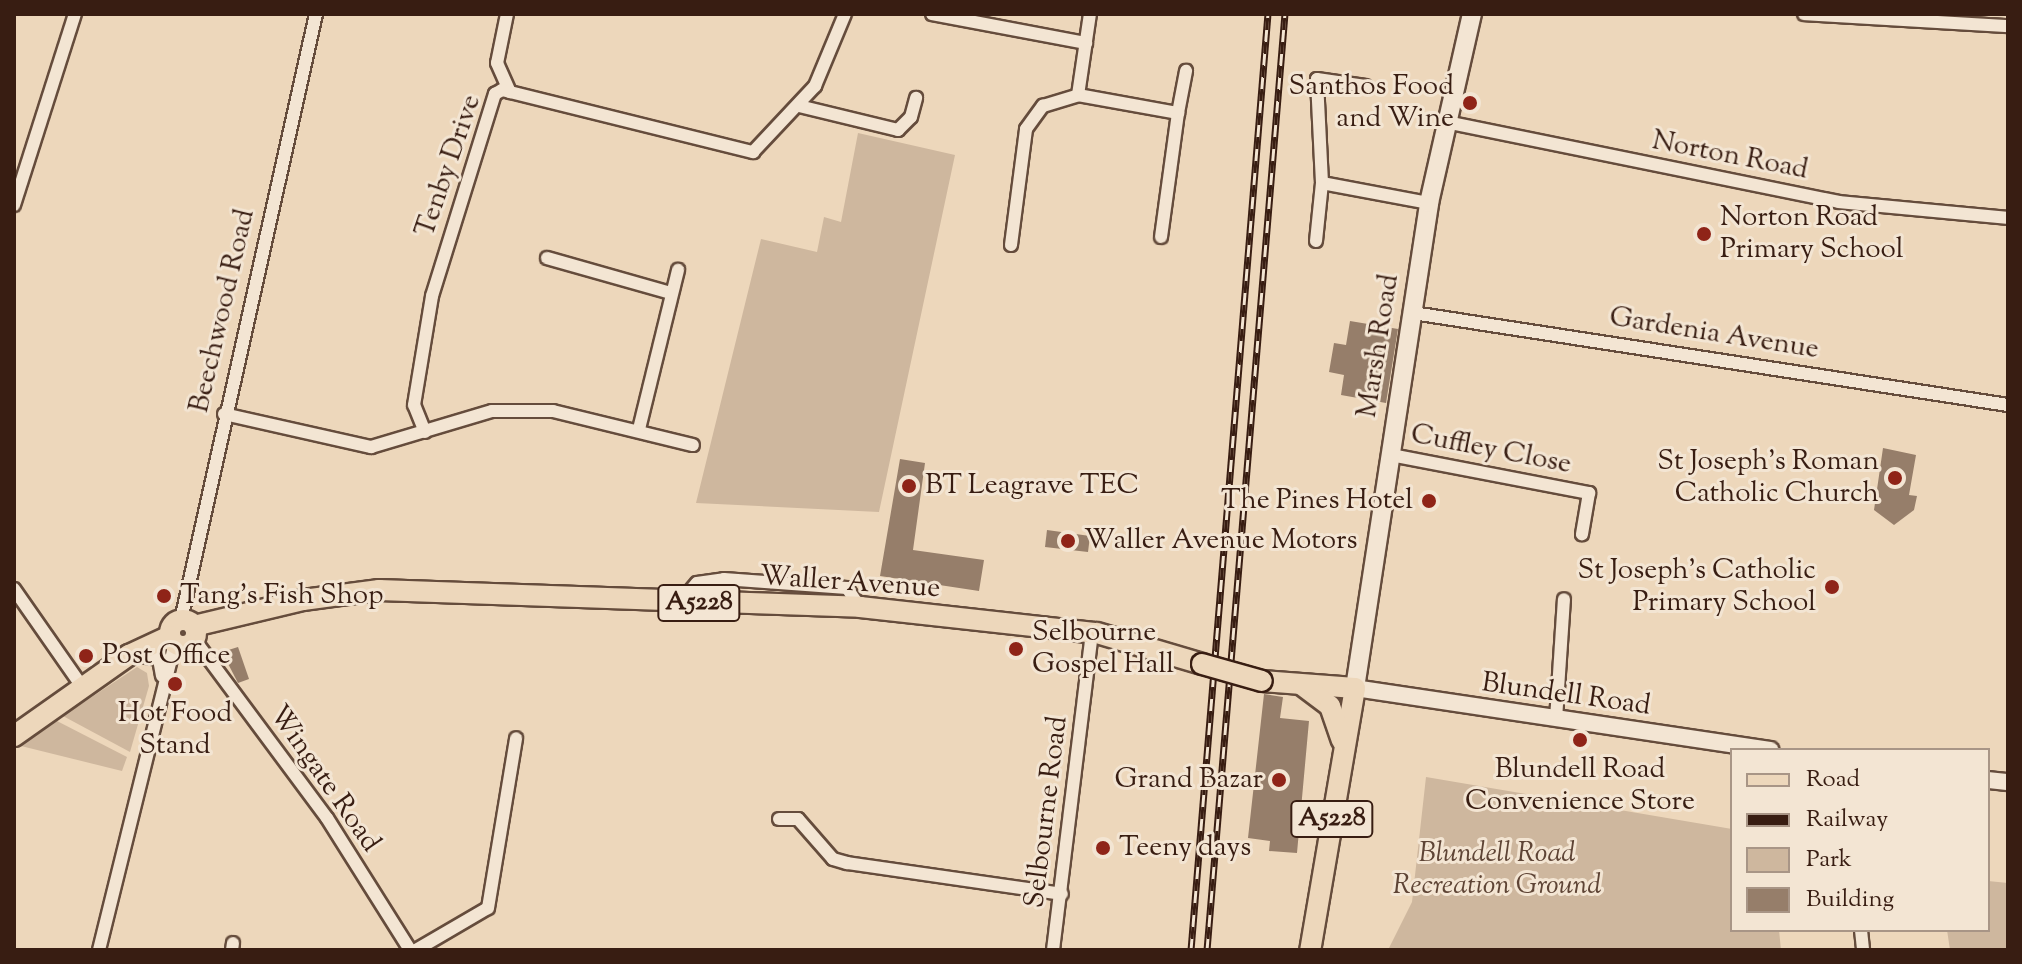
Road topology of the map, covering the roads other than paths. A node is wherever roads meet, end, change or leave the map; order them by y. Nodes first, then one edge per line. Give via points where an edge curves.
1 (75, 14) edge
2 (316, 14) edge
3 (507, 14) edge
4 (845, 14) edge
5 (932, 14) edge
6 (1090, 14) edge
7 (1471, 14) edge
8 (1804, 14) edge
9 (2008, 26) edge
10 (1086, 43) junction
11 (1186, 71) dead end
12 (1366, 86) dead end
13 (510, 92) junction
14 (1078, 95) junction
15 (916, 98) dead end
16 (799, 106) junction
17 (1178, 113) junction
18 (1446, 122) junction
19 (1322, 183) junction
20 (1429, 203) junction
21 (14, 205) edge
22 (2008, 218) edge
23 (1161, 237) dead end
24 (1316, 241) dead end
25 (1011, 245) dead end
26 (547, 258) dead end
27 (678, 270) dead end
28 (671, 293) junction
29 (1413, 313) junction
30 (2008, 405) edge
31 (224, 414) junction
32 (639, 429) junction
33 (425, 432) junction
34 (693, 445) dead end
35 (1391, 455) junction
36 (1582, 534) dead end
37 (14, 589) edge
38 (1564, 599) dead end
39 (1092, 632) junction
40 (183, 633) junction
41 (129, 655) junction
42 (163, 684) junction
43 (1302, 685) junction
44 (83, 688) junction
45 (1355, 688) junction
46 (1556, 719) junction
47 (14, 736) edge
48 (516, 738) dead end
49 (1344, 748) junction
50 (1756, 748) edge
51 (779, 819) dead end
52 (1062, 894) junction
53 (99, 950) edge
54 (410, 950) edge
55 (416, 950) edge
56 (1053, 950) edge
57 (1310, 950) edge

1 - 21 street
2 - 31 street, Beechwood Road
3 - 13 street via 497,63
4 - 16 street, Tenby Drive via 815,86
5 - 10 street
6 - 10 street
7 - 18 main road, Marsh Road
8 - 9 street
10 - 14 street
11 - 17 street
12 - 19 street via 1317,79
13 - 16 street, Tenby Drive via 741,151 764,144
13 - 33 street, Tenby Drive via 491,97 432,296 414,405
14 - 17 street
14 - 25 street via 1043,106 1026,129
15 - 16 street via 911,117 898,130
17 - 23 street
18 - 20 main road, Marsh Road
18 - 22 street, Norton Road via 1839,202
19 - 20 street
19 - 24 street
20 - 29 main road, Marsh Road
26 - 28 street
27 - 28 street
28 - 32 street
29 - 30 street, Gardenia Avenue
29 - 35 main road, Marsh Road
31 - 33 street via 371,447
31 - 40 street, Beechwood Road
32 - 33 street via 553,411 492,411
32 - 34 street
35 - 36 street, Cuffley Close via 1589,493
35 - 45 main road, Marsh Road
37 - 44 street
38 - 46 street
39 - 40 main road, Waller Avenue / A5228 via 860,607 379,590 303,600
39 - 43 main road, Waller Avenue / A5228, bridge via 1262,681
39 - 52 street, Selbourne Road
40 - 41 main road, Waller Avenue / A5228
40 - 42 street, Beechwood Road
40 - 54 street, Wingate Road via 327,818
41 - 42 street via 159,659
41 - 44 main road, Waller Avenue / A5228
42 - 53 street, Beechwood Road
43 - 45 main road, Waller Avenue / A5228
43 - 49 main road via 1330,706
44 - 47 main road, Waller Avenue / A5228
45 - 46 street, Blundell Road
45 - 49 main road, A5228
46 - 50 street, Blundell Road
48 - 55 street via 488,908
49 - 57 main road, A5228
51 - 52 street via 798,819 833,859 847,863
52 - 56 street, Selbourne Road

